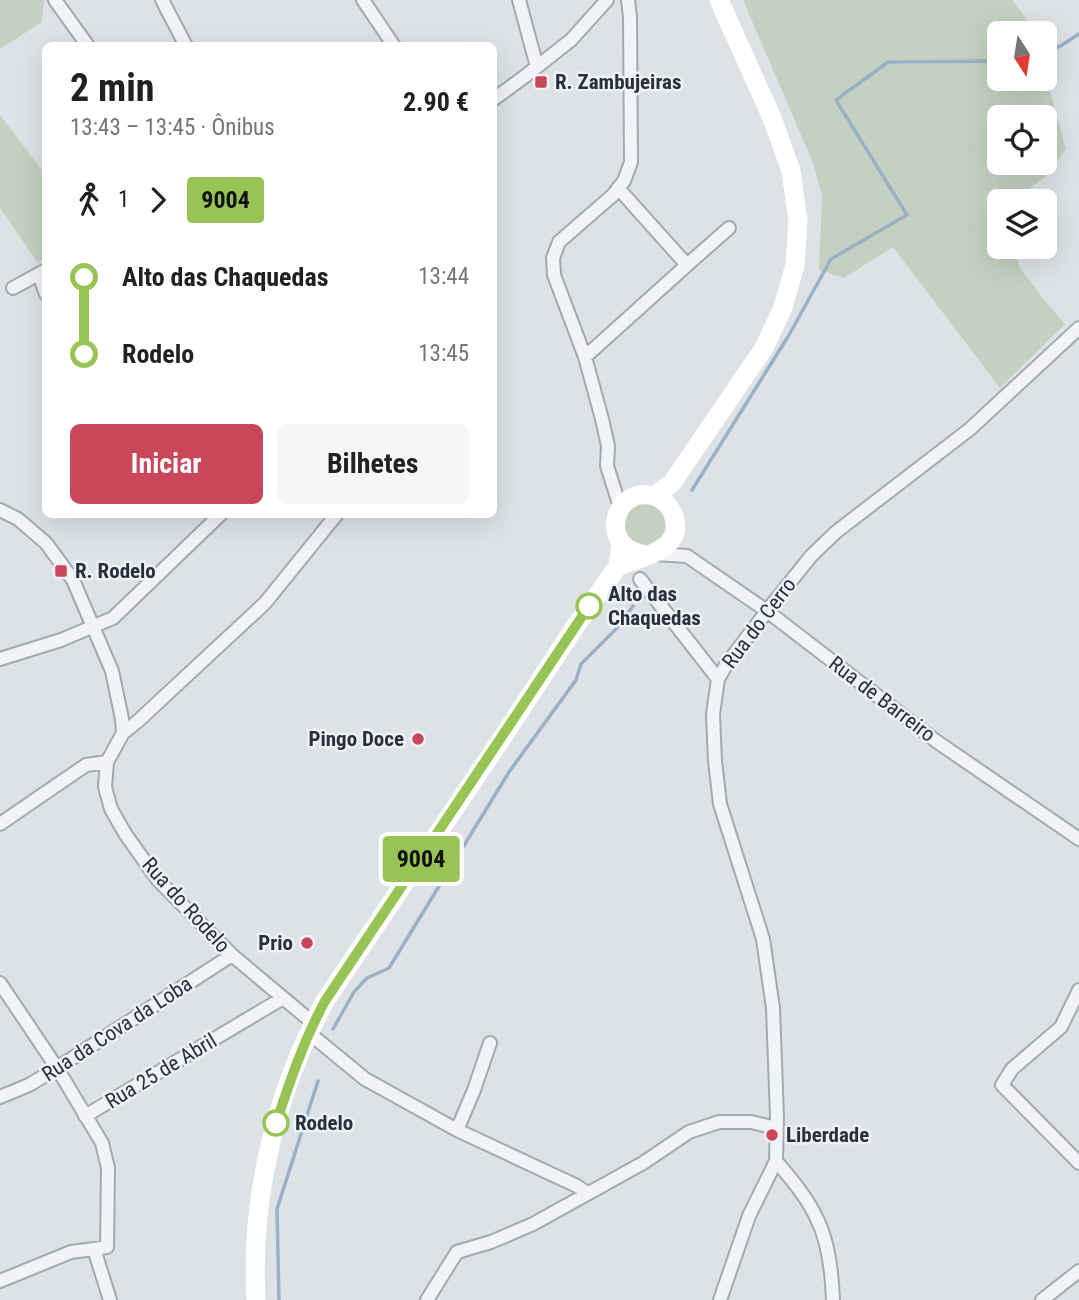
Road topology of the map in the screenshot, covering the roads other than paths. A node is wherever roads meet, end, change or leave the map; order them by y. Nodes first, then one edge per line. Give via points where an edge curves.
1 (55, 0) edge
2 (162, 0) edge
3 (363, 0) edge
4 (519, 0) edge
5 (607, 0) edge
6 (628, 0) edge
7 (719, 0) edge
8 (85, 42) edge
9 (184, 42) edge
10 (391, 42) edge
11 (537, 67) junction
12 (497, 97) edge
13 (618, 188) junction
14 (729, 228) dead end
15 (687, 265) junction
16 (42, 272) edge
17 (13, 288) dead end
18 (1078, 331) edge
19 (585, 357) junction
20 (651, 506) junction
21 (0, 510) edge
22 (217, 518) edge
23 (334, 518) edge
24 (621, 543) junction
25 (650, 554) junction
26 (687, 556) junction
27 (618, 566) junction
28 (640, 579) dead end
29 (767, 611) junction
30 (93, 627) junction
31 (0, 659) edge
32 (718, 679) junction
33 (122, 733) junction
34 (107, 762) junction
35 (0, 824) edge
36 (1079, 839) edge
37 (232, 955) junction
38 (0, 983) edge
39 (1079, 990) edge
40 (284, 999) junction
41 (1074, 1008) edge
42 (311, 1028) junction
43 (490, 1043) dead end
44 (57, 1068) junction
45 (0, 1097) edge
46 (85, 1116) junction
47 (776, 1128) junction
48 (457, 1130) junction
49 (776, 1161) junction
50 (1079, 1163) edge
51 (587, 1193) junction
52 (94, 1249) junction
53 (1079, 1271) edge
54 (0, 1281) edge
55 (110, 1300) edge
56 (256, 1300) edge
57 (427, 1300) edge
58 (720, 1300) edge
59 (833, 1300) edge
60 (1042, 1300) edge

1 - 8 street
2 - 9 street
3 - 10 street
4 - 11 street
5 - 11 street via 571,40
6 - 13 street via 631,162
7 - 20 main road via 791,171 798,221 795,265 782,310 764,348 672,483
11 - 12 street
13 - 15 street
13 - 19 street via 559,242 553,258 554,275
14 - 15 street
15 - 19 street
16 - 17 street
18 - 29 street, Rua do Cerro via 970,429 836,531
19 - 20 street via 608,446 612,482
20 - 24 main road via 616,516
20 - 25 main road via 674,534 664,549
20 - 26 street
21 - 30 street via 46,543 73,580
22 - 30 street via 113,618
23 - 33 street via 265,603
24 - 25 main road via 636,554
24 - 27 main road
25 - 26 street
25 - 27 main road
26 - 29 street, Rua de Barreiro
27 - 42 main road
28 - 32 street
29 - 32 street, Rua do Cerro
29 - 36 street, Rua de Barreiro via 936,741
30 - 31 street
30 - 33 street via 113,671
32 - 47 street, Rua do Cerro via 713,714 720,804 763,939 773,1008
33 - 34 street, Rua do Rodelo
34 - 35 street via 86,765
34 - 37 street, Rua do Rodelo via 105,787 110,809 126,835 159,880
37 - 40 street, Rua do Rodelo
37 - 44 street, Rua da Cova da Loba
38 - 44 street, Rua 25 de Abril
39 - 41 street
40 - 42 street, Rua do Rodelo
40 - 46 street, Rua 25 de Abril
41 - 50 street via 1061,1027 1012,1069 1002,1085
42 - 48 street, Rua do Rodelo via 365,1079
42 - 56 main road via 271,1137 257,1212
43 - 48 street
44 - 45 street, Rua da Cova da Loba
44 - 46 street, Rua 25 de Abril
46 - 52 street via 102,1143 108,1168 107,1247
47 - 49 street, Rua do Cerro
47 - 51 street via 719,1122 689,1132
48 - 51 street, Rua do Rodelo
49 - 58 street via 749,1216
49 - 59 street via 800,1188 818,1220
51 - 57 street via 533,1224 457,1252
52 - 54 street via 71,1252
52 - 55 street
53 - 60 street

